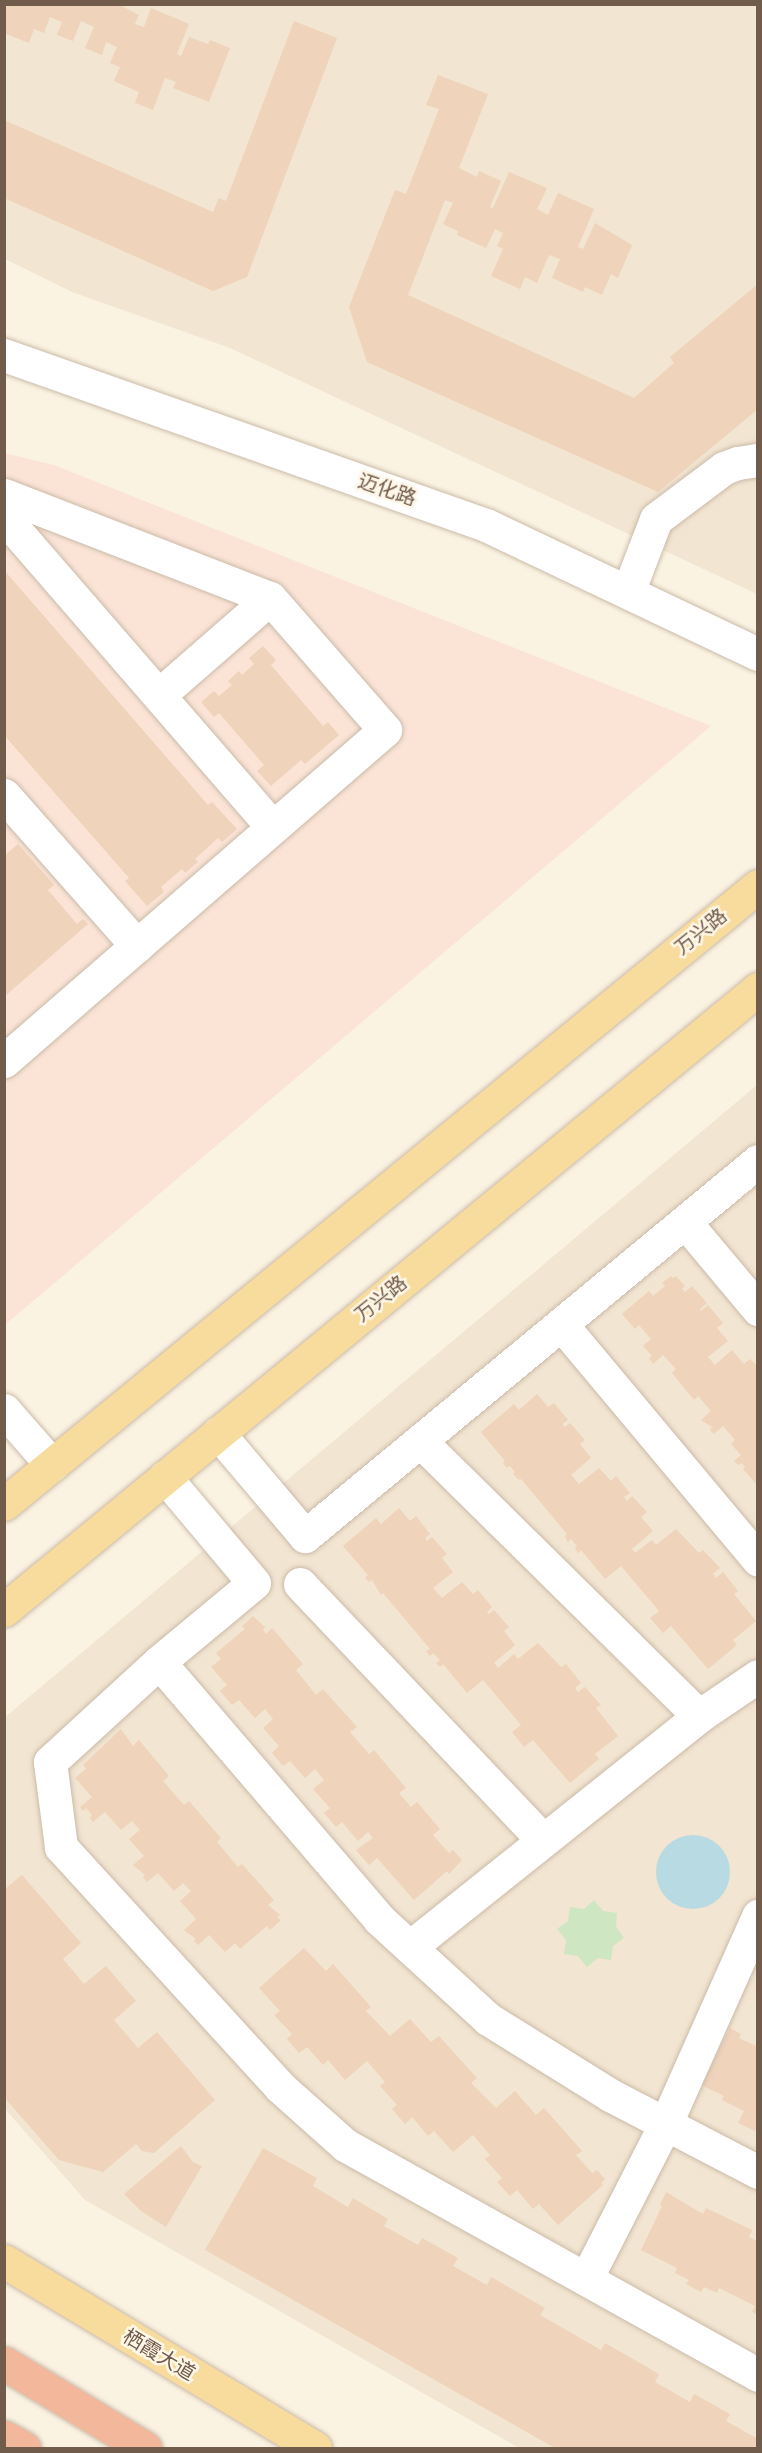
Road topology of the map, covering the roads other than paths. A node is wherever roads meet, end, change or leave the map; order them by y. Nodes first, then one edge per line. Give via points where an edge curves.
1 (4, 355) edge
2 (758, 460) edge
3 (4, 495) edge
4 (4, 517) edge
5 (628, 592) junction
6 (270, 598) junction
7 (758, 654) edge
8 (159, 695) junction
9 (10, 811) edge
10 (273, 827) junction
11 (758, 886) edge
12 (137, 946) junction
13 (758, 989) edge
14 (4, 1061) edge
15 (758, 1161) edge
16 (685, 1222) junction
17 (758, 1309) edge
18 (561, 1324) junction
19 (4, 1410) edge
20 (218, 1434) junction
21 (420, 1441) junction
22 (52, 1465) junction
23 (165, 1477) junction
24 (4, 1504) edge
25 (305, 1536) junction
26 (758, 1560) edge
27 (254, 1583) junction
28 (300, 1584) junction
29 (4, 1610) edge
30 (159, 1662) junction
31 (758, 1676) edge
32 (699, 1716) junction
33 (543, 1840) junction
34 (758, 1916) edge
35 (410, 1947) junction
36 (749, 1957) edge
37 (666, 2123) junction
38 (758, 2172) edge
39 (4, 2261) edge
40 (586, 2279) junction
41 (4, 2363) edge
42 (758, 2375) edge
43 (4, 2437) edge
44 (24, 2448) edge
45 (145, 2448) edge
46 (315, 2448) edge

1 - 5 street, 迈化路 via 486,525
2 - 5 street via 724,468 656,519
3 - 6 street
4 - 8 street
5 - 7 street, 迈化路
6 - 8 street
6 - 10 street via 385,730
8 - 10 street
9 - 12 street
10 - 12 street
11 - 22 main road, 万兴路
12 - 14 street
13 - 20 main road, 万兴路
15 - 16 street
16 - 17 street
16 - 18 street
18 - 21 street
18 - 26 street
19 - 22 street
20 - 23 main road, 万兴路
20 - 25 street
21 - 25 street
21 - 32 street
22 - 24 main road, 万兴路
23 - 27 street
23 - 29 main road, 万兴路
25 - 28 street
27 - 28 street
27 - 30 street
28 - 33 street
30 - 35 street via 379,1919
30 - 40 street via 50,1762 61,1847 280,2087 345,2145
31 - 32 street
32 - 33 street
33 - 35 street
34 - 36 street
35 - 37 street via 488,2019 610,2096
36 - 37 street
37 - 38 street
37 - 40 street
39 - 46 main road, 栖霞大道
40 - 42 street
41 - 45 highway
43 - 44 highway

